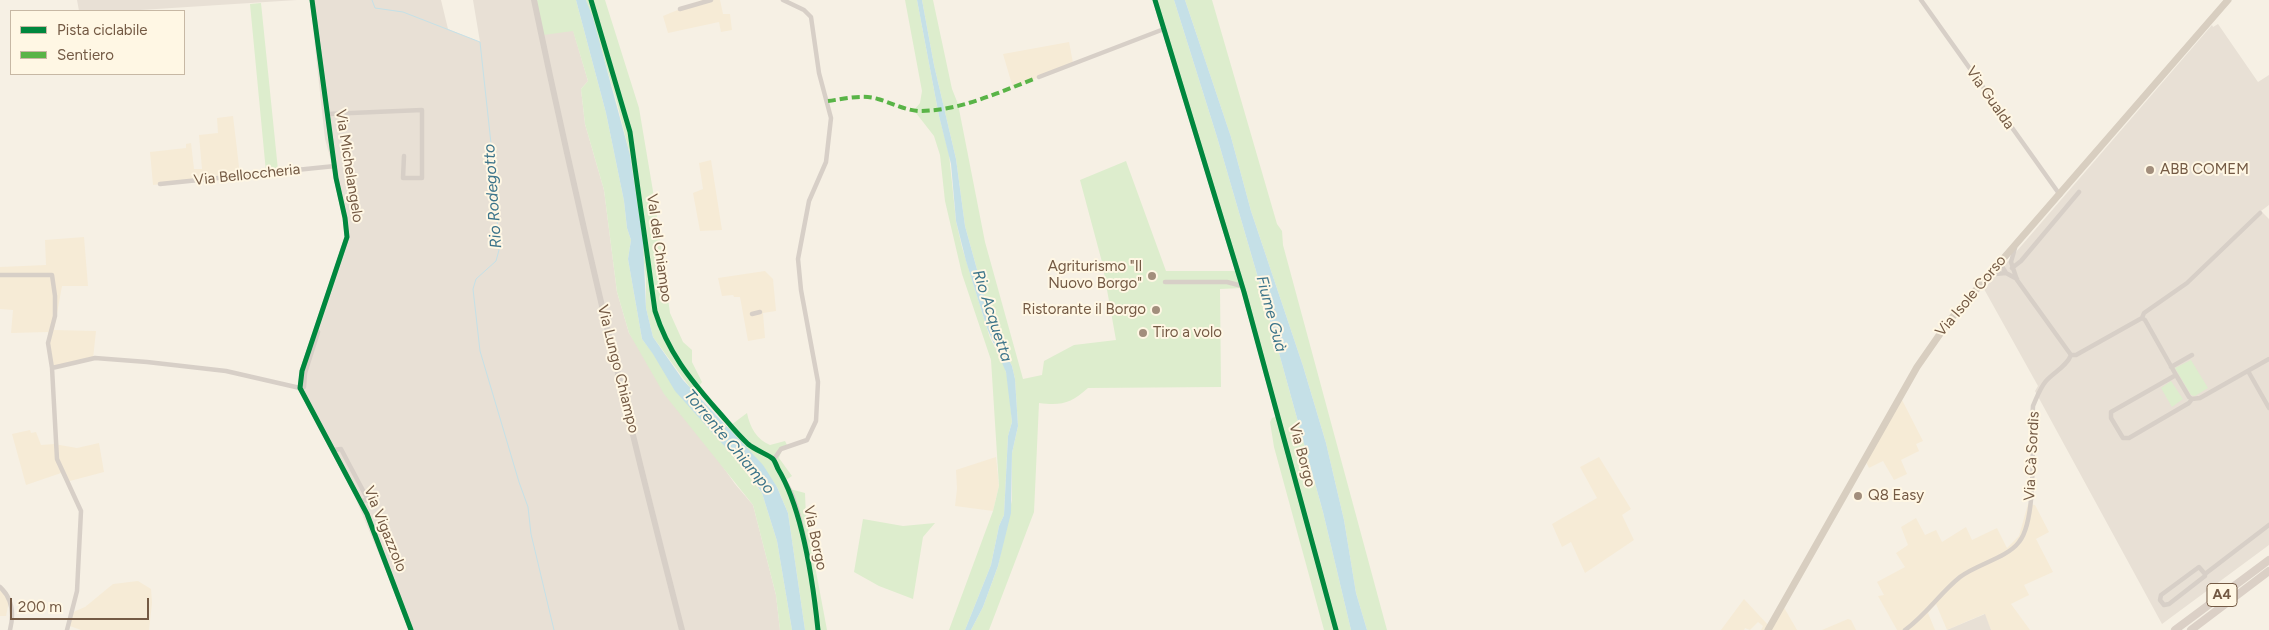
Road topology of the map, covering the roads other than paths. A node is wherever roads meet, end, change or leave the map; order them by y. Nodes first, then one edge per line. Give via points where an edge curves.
1 (312, 0) edge
2 (534, 0) edge
3 (711, 0) edge
4 (783, 0) edge
5 (1155, 0) edge
6 (1921, 0) edge
7 (2228, 0) edge
8 (680, 9) dead end
9 (1164, 30) junction
10 (1039, 78) dead end
11 (328, 114) junction
12 (404, 156) dead end
13 (335, 166) junction
14 (160, 184) dead end
15 (2079, 192) dead end
16 (2060, 195) junction
17 (2260, 213) dead end
18 (2019, 240) junction
19 (2000, 261) junction
20 (2012, 268) junction
21 (2006, 273) junction
22 (0, 275) edge
23 (2017, 280) junction
24 (1165, 282) dead end
25 (1242, 286) junction
26 (1978, 287) junction
27 (760, 312) dead end
28 (752, 314) dead end
29 (2142, 318) junction
30 (2192, 355) dead end
31 (2071, 356) junction
32 (2269, 359) edge
33 (2172, 367) junction
34 (52, 368) junction
35 (2248, 371) junction
36 (2176, 375) junction
37 (300, 388) junction
38 (2192, 399) junction
39 (2269, 408) edge
40 (2269, 525) edge
41 (2269, 560) edge
42 (2269, 571) edge
43 (2205, 574) junction
44 (0, 587) edge
45 (682, 629) edge
46 (10, 630) edge
47 (67, 630) edge
48 (411, 630) edge
49 (818, 630) edge
50 (1336, 630) edge
51 (1768, 630) edge
52 (1905, 630) edge
53 (2175, 630) edge
54 (2191, 630) edge

1 - 11 street, Via Michelangelo
2 - 45 main road, Via Lungo Chiampo via 609,335
3 - 8 street
4 - 49 street, Via Borgo via 811,17 819,73 831,118 826,162 809,201 798,259 818,382 816,420 804,441 781,449 775,455 775,464 797,510
5 - 9 street, Via Borgo
6 - 16 street, Via Gualda
7 - 16 main road, Via Isole Corso
9 - 10 street
9 - 25 street, Via Borgo
11 - 12 street via 422,110 422,178 403,178
11 - 13 street, Via Michelangelo
13 - 14 street, Via Belloccheria
13 - 37 street, Via Michelangelo via 347,237 316,332 304,387
15 - 20 street
16 - 18 main road, Via Isole Corso
17 - 29 street, Via Cà Sordìs via 2187,283 2144,313
18 - 19 main road, Via Isole Corso
18 - 20 street via 2012,255
19 - 20 street
19 - 21 street
19 - 26 main road, Via Isole Corso
20 - 23 street
21 - 23 street
21 - 26 street via 1994,274
22 - 34 street via 52,275 56,296 48,343
23 - 31 street
24 - 25 street via 1227,282
25 - 50 street, Via Borgo
26 - 51 main road, Via Isole Corso via 1916,367
27 - 28 street
29 - 31 street, Via Cà Sordìs
29 - 33 street
30 - 33 street
31 - 52 street, Via Cà Sordìs via 2046,381 2033,406 2031,498 2020,542 1960,577
32 - 35 street
33 - 36 street
34 - 37 street via 95,358 148,362 226,372
34 - 47 street via 56,459 81,511 77,591
35 - 38 street via 2200,398
35 - 39 street
36 - 38 street
36 - 38 street via 2111,412 2121,436 2129,438
37 - 48 street, Via Vigazzolo via 361,501
40 - 43 street
41 - 53 highway, A4
42 - 54 highway, A4
43 - 43 street via 2199,568 2161,595 2160,600 2164,605 2169,604
44 - 46 street via 12,604

